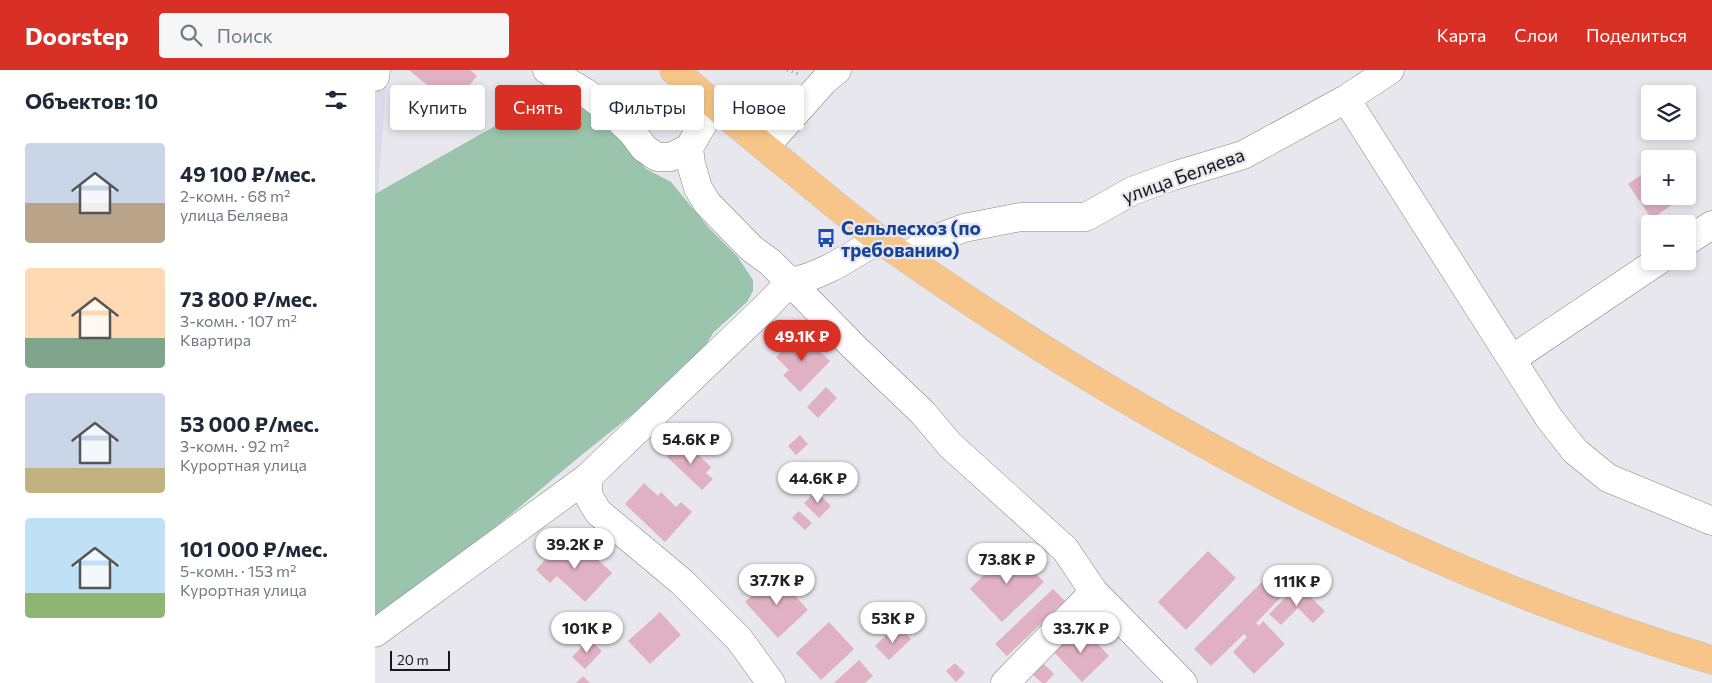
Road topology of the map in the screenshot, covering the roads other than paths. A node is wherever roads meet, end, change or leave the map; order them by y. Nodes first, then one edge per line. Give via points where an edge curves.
1 (376, 70) edge
2 (547, 70) edge
3 (673, 70) edge
4 (837, 70) edge
5 (1390, 70) edge
6 (375, 77) edge
7 (1346, 99) junction
8 (714, 105) joint
9 (744, 130) edge
10 (765, 147) junction
11 (689, 148) junction
12 (1712, 225) edge
13 (1696, 235) edge
14 (879, 239) junction
15 (907, 257) junction
16 (1645, 270) edge
17 (790, 282) junction
18 (1512, 359) junction
19 (587, 477) junction
20 (1712, 521) edge
21 (1094, 592) junction
22 (375, 633) edge
23 (1712, 660) edge
24 (771, 683) edge
25 (1005, 683) edge
26 (1183, 683) edge

1 - 6 street
2 - 11 street via 610,111 644,148 657,156 671,157
3 - 8 main road
4 - 10 street
5 - 7 street, улица Беляева
7 - 15 street, улица Беляева via 1243,155 1132,191 1085,217 1021,218 964,228 927,242
7 - 18 street
8 - 11 street
9 - 10 main road
10 - 14 main road
11 - 17 street via 698,188 707,203
12 - 13 street
14 - 15 main road
14 - 17 street via 838,264 806,279
15 - 23 main road via 995,319 1102,385 1285,487 1446,563 1543,603
16 - 18 street
17 - 19 street
17 - 21 street via 923,413 950,445 1065,549
18 - 20 street via 1549,418 1575,451 1608,478
19 - 22 street
19 - 24 street via 588,495 598,512 683,582 739,639
21 - 25 street
21 - 26 street

